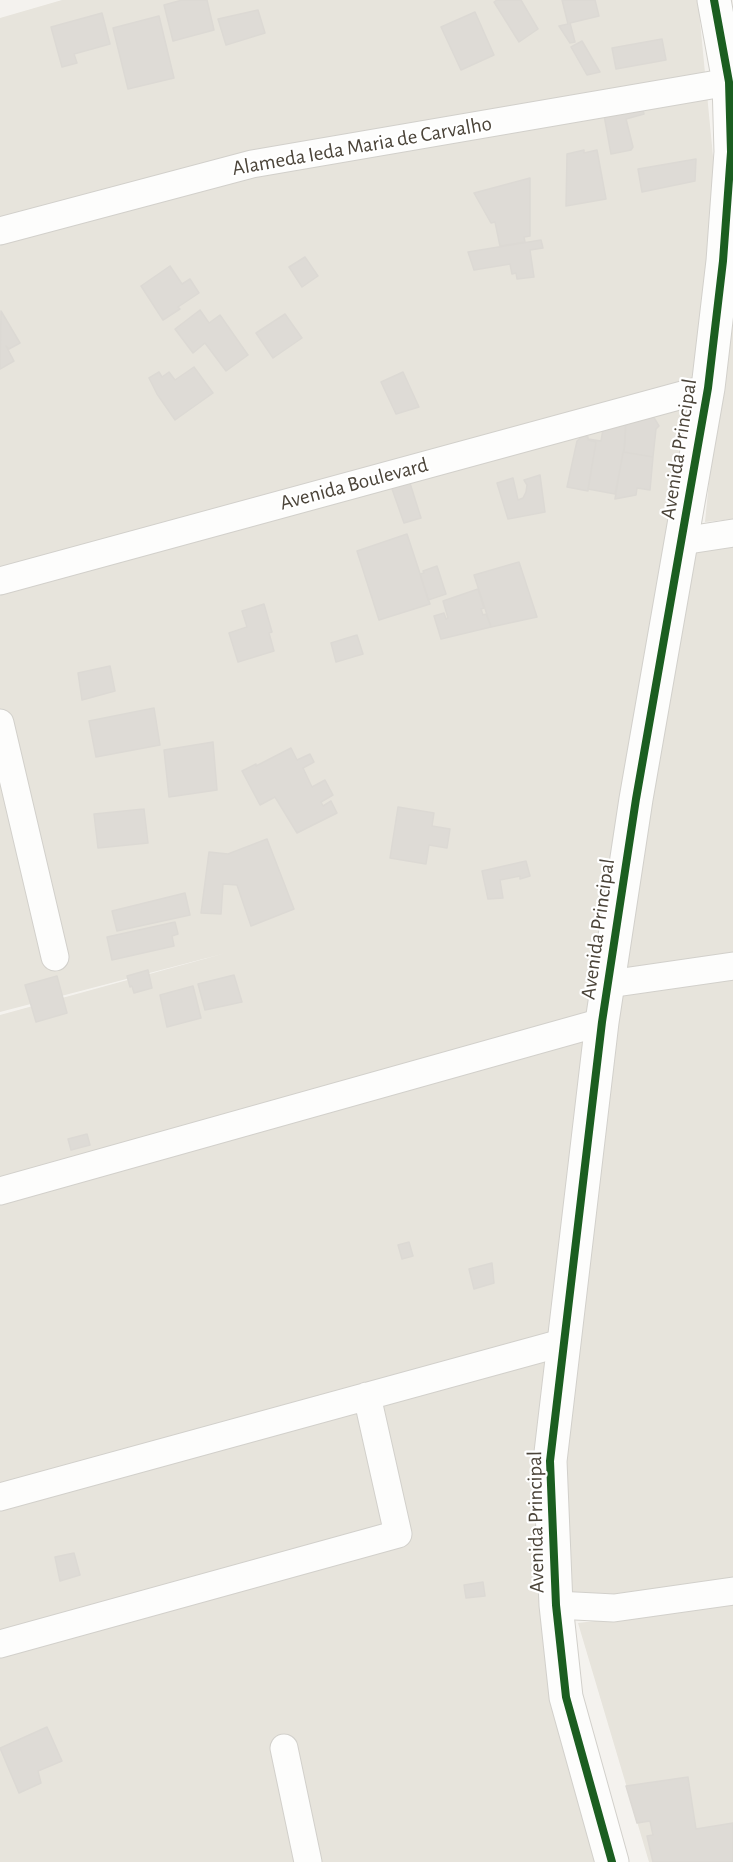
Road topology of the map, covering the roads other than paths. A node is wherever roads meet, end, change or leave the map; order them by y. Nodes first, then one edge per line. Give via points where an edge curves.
1 (714, 0) edge
2 (729, 82) junction
3 (732, 152) edge
4 (0, 231) edge
5 (708, 388) junction
6 (733, 533) edge
7 (682, 541) junction
8 (0, 581) edge
9 (0, 723) edge
10 (55, 957) dead end
11 (733, 966) edge
12 (609, 984) junction
13 (602, 1022) junction
14 (0, 1191) edge
15 (564, 1342) junction
16 (367, 1396) junction
17 (0, 1497) edge
18 (733, 1591) edge
19 (556, 1605) junction
20 (0, 1644) edge
21 (284, 1748) dead end
22 (308, 1862) edge
23 (612, 1862) edge

1 - 2 street, Avenida Principal
2 - 3 street, Avenida Principal
2 - 4 street, Alameda Ieda Maria de Carvalho via 252,164
3 - 5 street, Avenida Principal
5 - 7 street, Avenida Principal
5 - 8 street, Avenida Boulevard
6 - 7 street
7 - 12 street, Avenida Principal via 636,799
9 - 10 street
11 - 12 street
12 - 13 street, Avenida Principal
13 - 14 street
13 - 15 street, Avenida Principal
15 - 16 street
15 - 19 street, Avenida Principal via 550,1461
16 - 17 street
16 - 20 street via 398,1534
18 - 19 street via 614,1608
19 - 23 street, Avenida Principal via 566,1697
21 - 22 street

